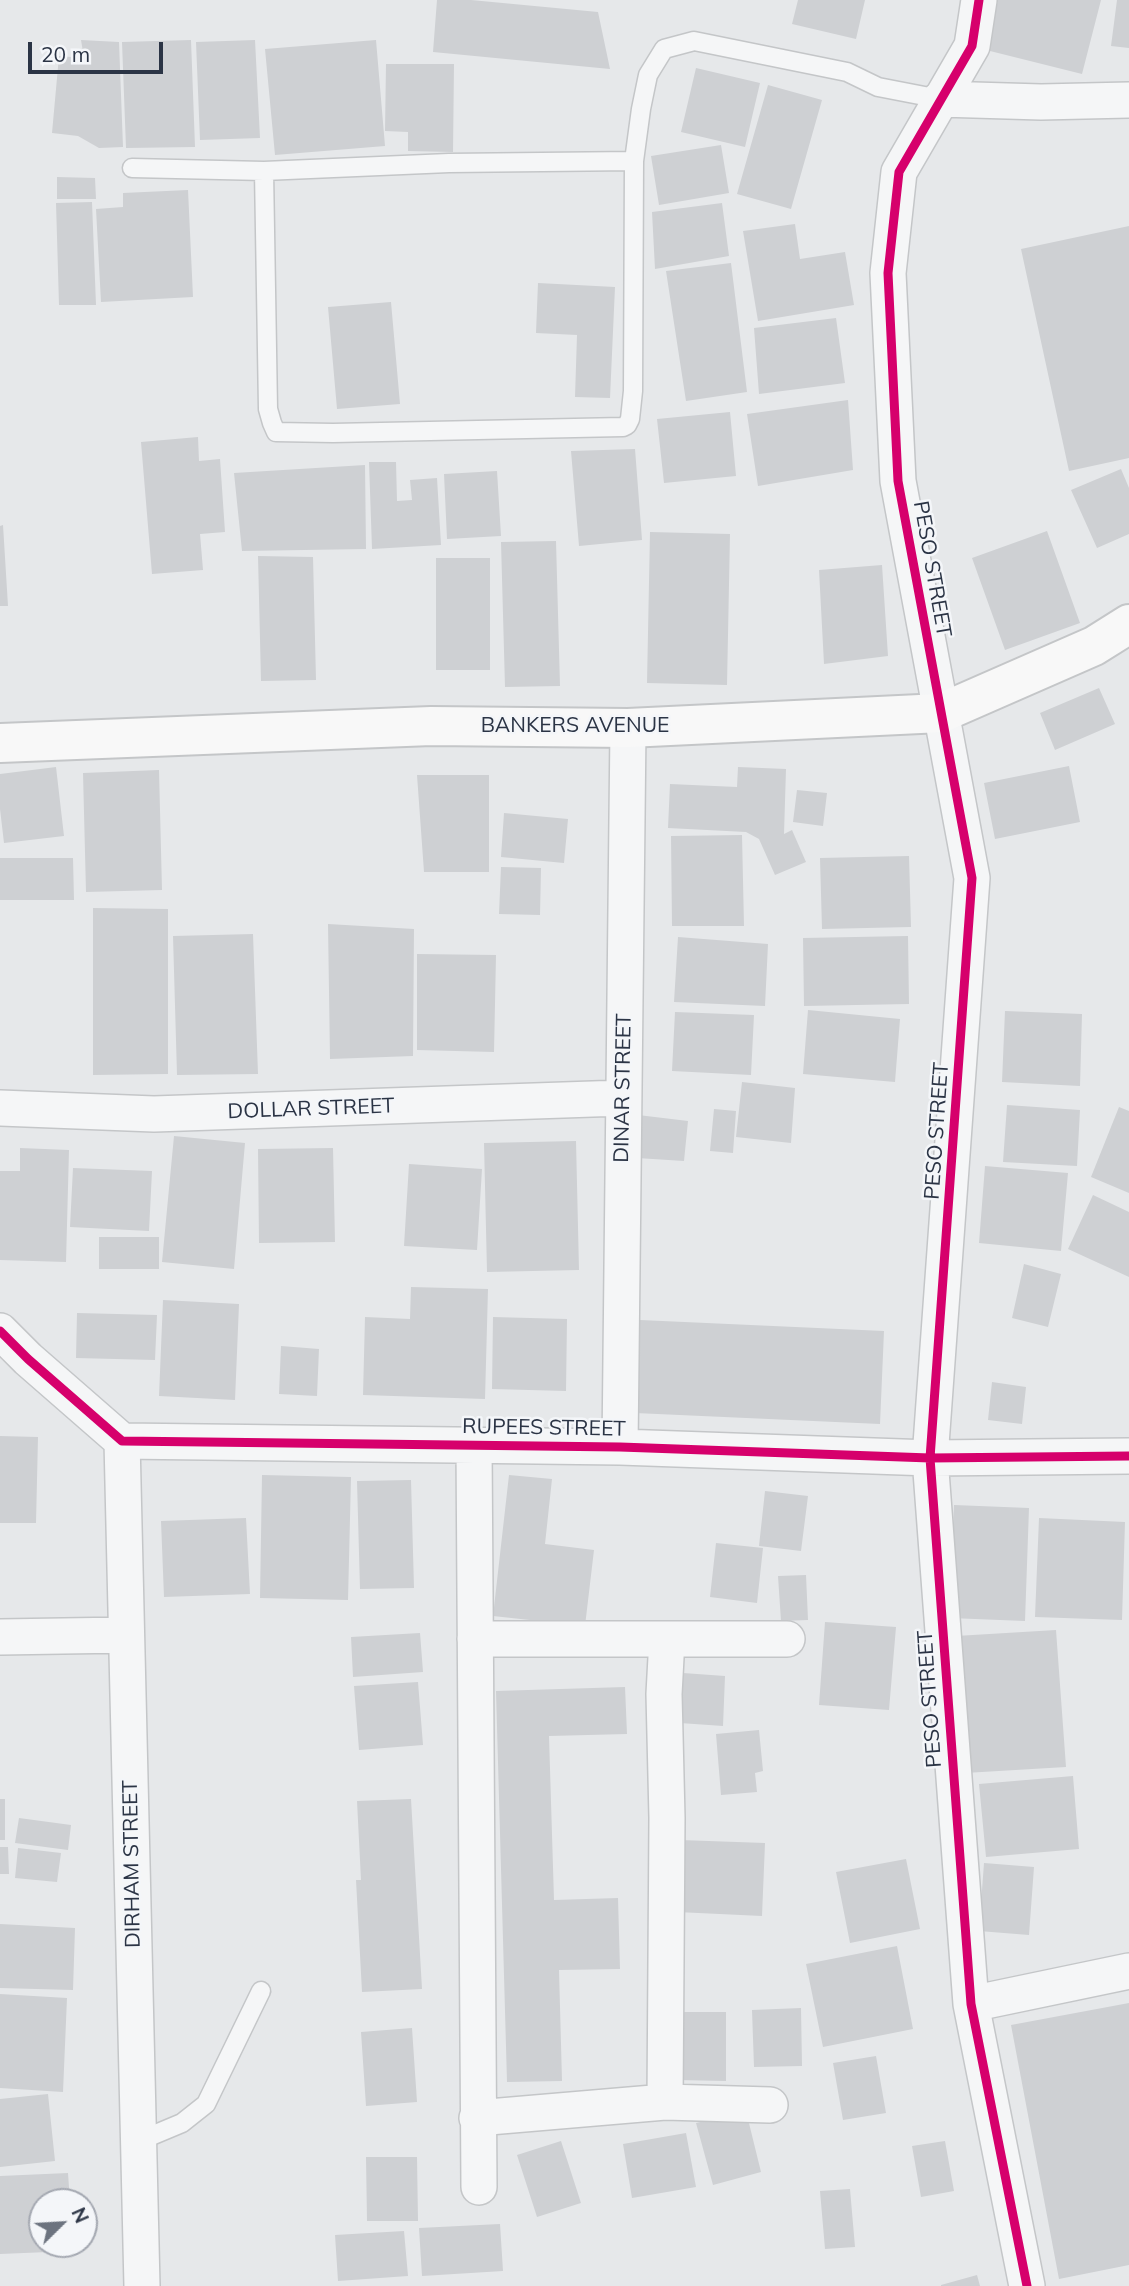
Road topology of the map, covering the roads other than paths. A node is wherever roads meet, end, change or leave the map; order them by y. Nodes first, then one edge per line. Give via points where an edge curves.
1 (979, 0) edge
2 (940, 99) junction
3 (1129, 100) edge
4 (634, 161) junction
5 (132, 168) dead end
6 (264, 171) junction
7 (1129, 624) edge
8 (941, 713) junction
9 (628, 729) junction
10 (0, 743) edge
11 (622, 1098) junction
12 (0, 1108) edge
13 (0, 1331) edge
14 (122, 1441) junction
15 (474, 1445) junction
16 (620, 1447) junction
17 (1129, 1456) edge
18 (930, 1458) junction
19 (127, 1635) junction
20 (0, 1637) edge
21 (475, 1639) junction
22 (667, 1639) junction
23 (787, 1639) dead end
24 (1129, 1971) edge
25 (261, 1991) dead end
26 (971, 2004) junction
27 (665, 2102) junction
28 (770, 2105) dead end
29 (477, 2118) junction
30 (139, 2141) junction
31 (479, 2187) dead end
32 (142, 2286) edge
33 (1027, 2286) edge

1 - 2 street, PESO STREET via 972,46
2 - 3 street
2 - 4 lane via 878,87 847,72 694,41 664,49 648,75
2 - 8 street, PESO STREET via 899,172 888,273 898,481
4 - 6 lane
4 - 6 lane via 633,391 630,419 623,427 276,432 268,409
5 - 6 lane
7 - 8 street, BANKERS AVENUE via 1094,646
8 - 9 street, BANKERS AVENUE
8 - 18 street, PESO STREET via 972,878
9 - 10 street, BANKERS AVENUE via 431,726
9 - 11 street, DINAR STREET
11 - 12 street, DOLLAR STREET via 154,1114
11 - 16 street, DINAR STREET
13 - 14 street
14 - 15 street, RUPEES STREET
14 - 19 street, DIRHAM STREET
15 - 16 street, RUPEES STREET
15 - 21 street
16 - 18 street, RUPEES STREET
17 - 18 street, RUPEES STREET
18 - 26 street, PESO STREET
19 - 20 street
19 - 30 street, DIRHAM STREET
21 - 22 street
21 - 29 street
22 - 23 street
22 - 27 street
24 - 26 street
25 - 30 lane via 206,2104 182,2123
26 - 33 street, PESO STREET
27 - 28 street
27 - 29 street
29 - 31 street
30 - 32 street, DIRHAM STREET

